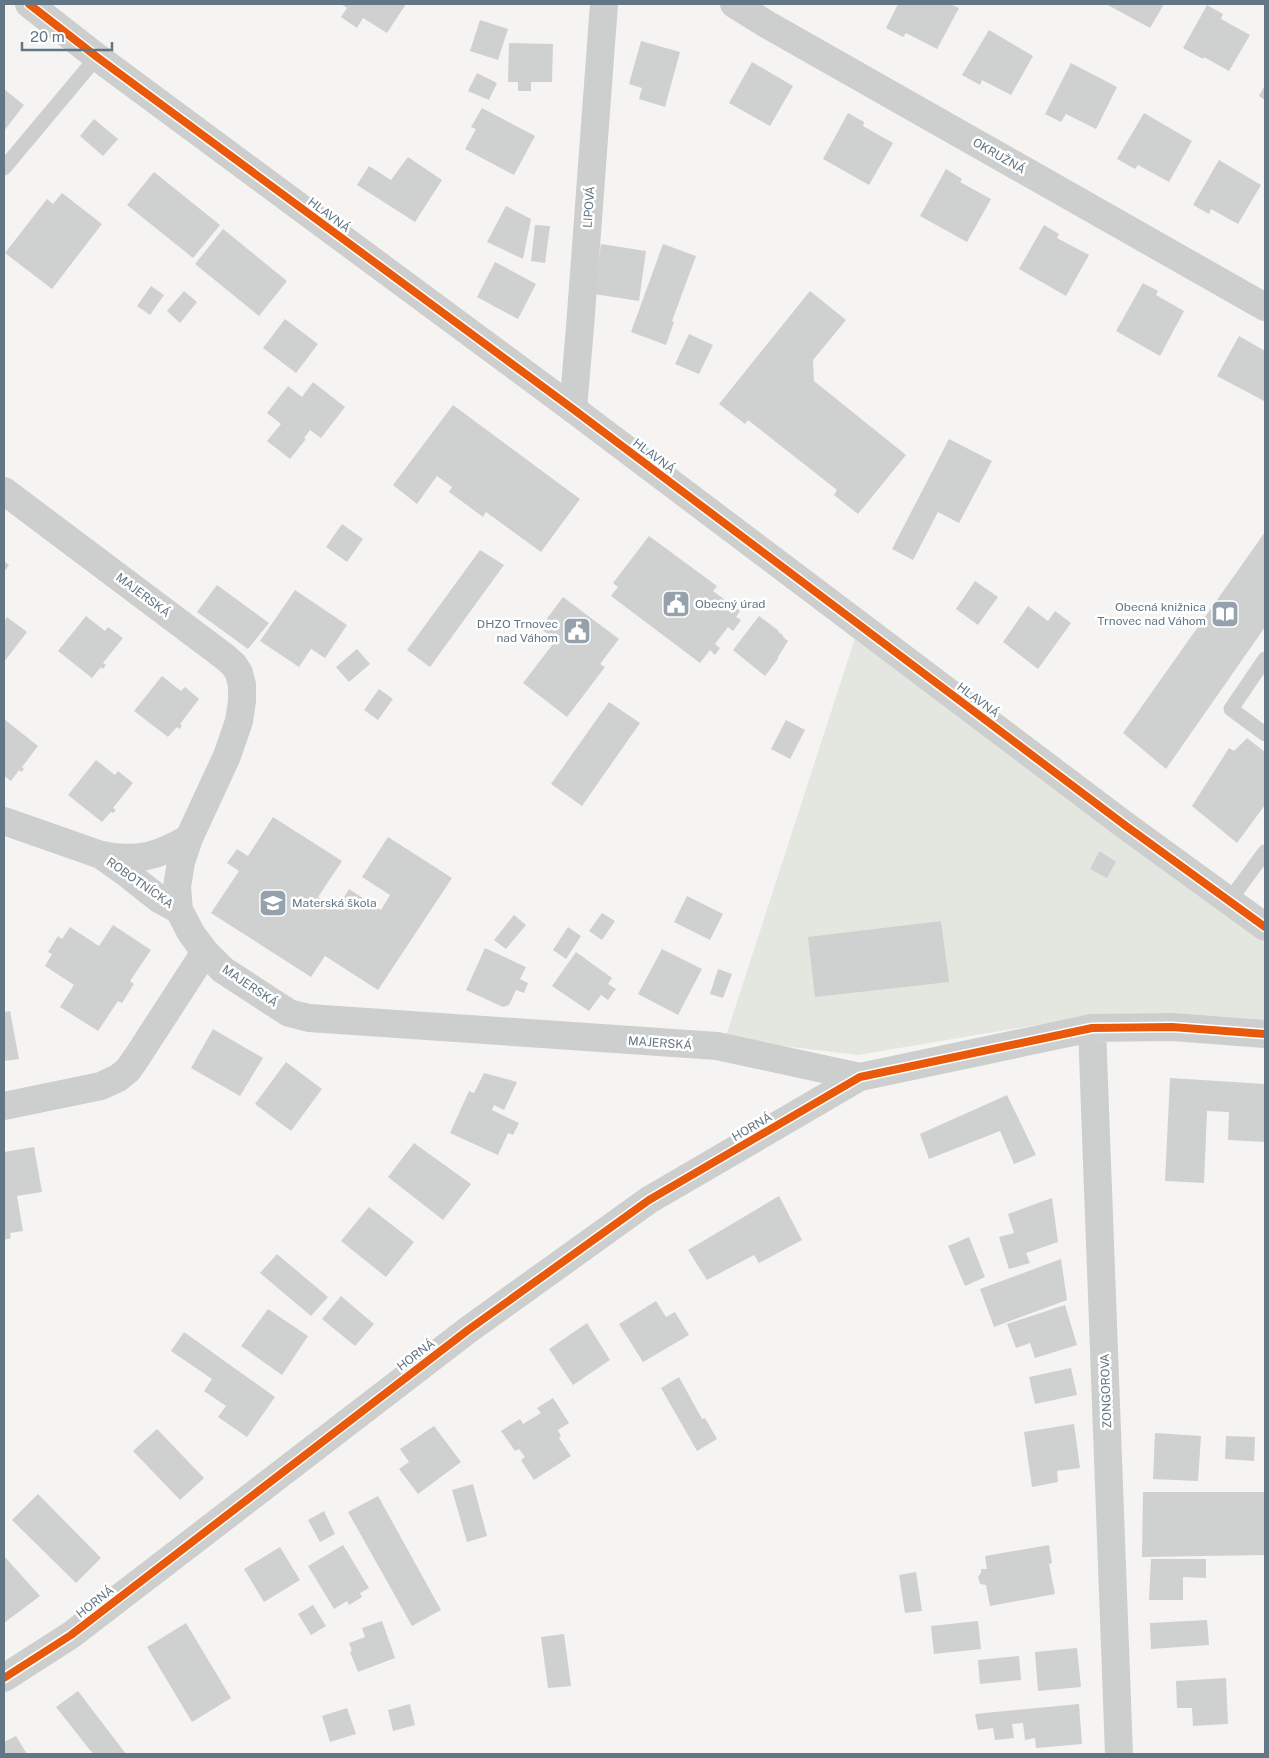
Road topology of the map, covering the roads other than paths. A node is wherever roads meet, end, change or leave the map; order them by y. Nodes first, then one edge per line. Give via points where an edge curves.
1 (29, 4) edge
2 (604, 4) edge
3 (734, 4) edge
4 (772, 14) edge
5 (97, 57) junction
6 (4, 168) edge
7 (1265, 307) edge
8 (573, 409) junction
9 (4, 491) edge
10 (1265, 659) edge
11 (1265, 734) edge
12 (4, 821) edge
13 (189, 838) junction
14 (1265, 852) edge
15 (101, 855) junction
16 (1230, 901) junction
17 (179, 910) junction
18 (1265, 927) edge
19 (205, 952) junction
20 (1092, 1028) junction
21 (1265, 1034) edge
22 (860, 1077) junction
23 (4, 1106) edge
24 (4, 1678) edge
25 (1119, 1754) edge

1 - 5 street, HLAVNÁ
2 - 8 street, LIPOVÁ
3 - 4 street, OKRUŽNÁ
4 - 7 street, OKRUŽNÁ
5 - 6 lane
5 - 8 street, HLAVNÁ
8 - 16 street, HLAVNÁ
9 - 13 street, MAJERSKÁ via 225,657 239,673 242,701 239,721 227,756
10 - 11 lane via 1231,709
12 - 15 street, ROBOTNÍCKA
13 - 15 street, ROBOTNÍCKA via 156,855 119,858
13 - 17 street, MAJERSKÁ via 177,887
14 - 16 lane
15 - 17 street, ROBOTNÍCKA via 159,899
16 - 18 street, HLAVNÁ
17 - 19 street, MAJERSKÁ
19 - 22 street, MAJERSKÁ via 223,970 289,1013 308,1018 717,1046
19 - 23 street via 137,1057 118,1078 101,1086
20 - 21 street via 1172,1027
20 - 22 street
20 - 25 street, ZONGOROVA
22 - 24 street, HORNÁ via 649,1200 460,1336 71,1635

